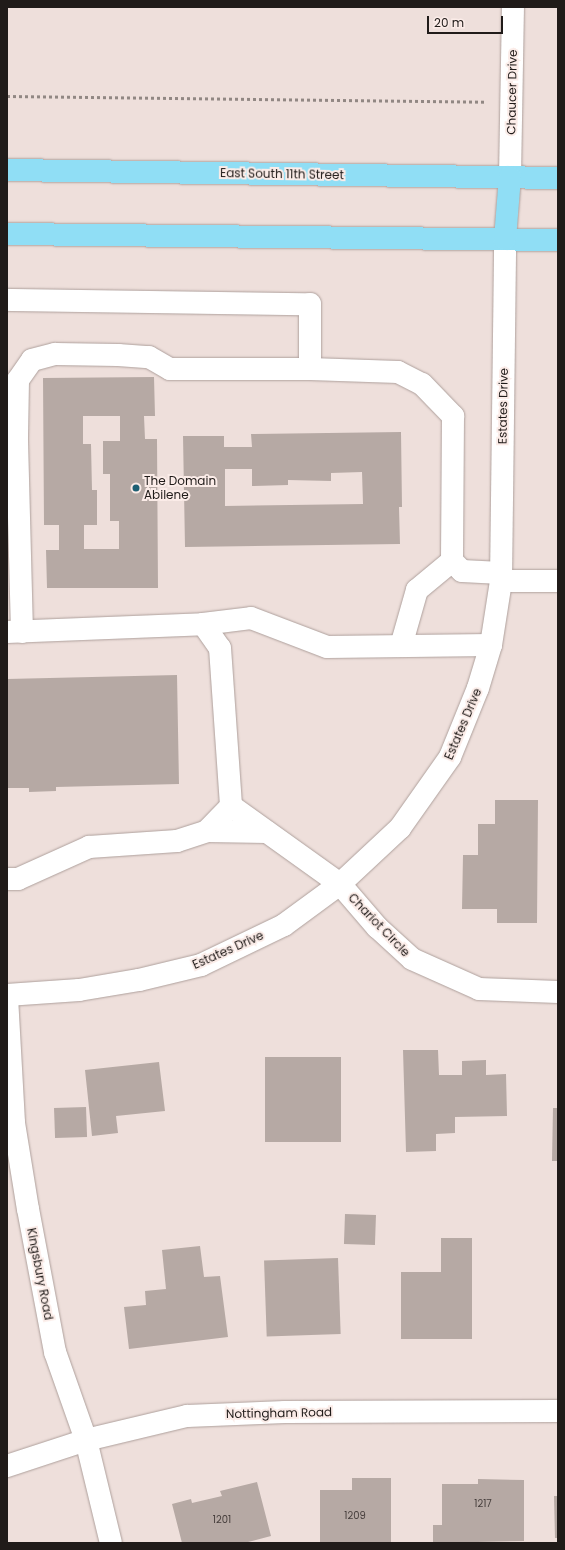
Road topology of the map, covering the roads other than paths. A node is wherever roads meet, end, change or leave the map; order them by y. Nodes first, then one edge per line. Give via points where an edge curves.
1 (513, 7) edge
2 (7, 170) edge
3 (510, 177) junction
4 (558, 178) edge
5 (7, 234) edge
6 (505, 239) junction
7 (558, 240) edge
8 (7, 300) edge
9 (310, 369) junction
10 (12, 502) edge
11 (13, 548) edge
12 (452, 561) junction
13 (501, 577) junction
14 (558, 582) edge
15 (203, 624) junction
16 (14, 632) edge
17 (491, 645) junction
18 (401, 646) junction
19 (230, 806) junction
20 (207, 831) junction
21 (267, 832) junction
22 (7, 880) edge
23 (340, 884) junction
24 (558, 992) edge
25 (7, 996) edge
26 (558, 1411) edge
27 (86, 1440) junction
28 (7, 1466) edge
29 (111, 1543) edge

1 - 3 street, Chaucer Drive
2 - 3 main road, East South 11th Street
3 - 4 main road, East South 11th Street
3 - 6 main road
5 - 6 main road
6 - 7 main road
6 - 13 street, Estates Drive
8 - 9 street via 310,304
9 - 10 street via 170,369 149,357 118,355 55,354 32,360 18,380
9 - 12 street via 398,372 422,384 453,416
10 - 11 street
11 - 16 street
12 - 13 street via 462,571
12 - 18 street via 417,590
13 - 14 street
13 - 17 street, Estates Drive
15 - 16 street
15 - 18 street via 251,618 327,647
15 - 19 street via 220,648
17 - 18 street
17 - 23 street, Estates Drive via 478,688 450,757 400,828
19 - 20 street
19 - 21 street, Chariot Circle
20 - 21 street
20 - 22 street via 177,841 89,847 18,879
21 - 23 street, Chariot Circle
23 - 24 street, Chariot Circle via 377,927 412,959 479,989
23 - 25 street, Estates Drive via 284,925 201,965 139,980 79,990
25 - 27 street, Kingsbury Road via 14,1123 28,1209 55,1352
26 - 27 street, Nottingham Road via 284,1412 187,1416
27 - 28 street, Nottingham Road
27 - 29 street, Kingsbury Road

